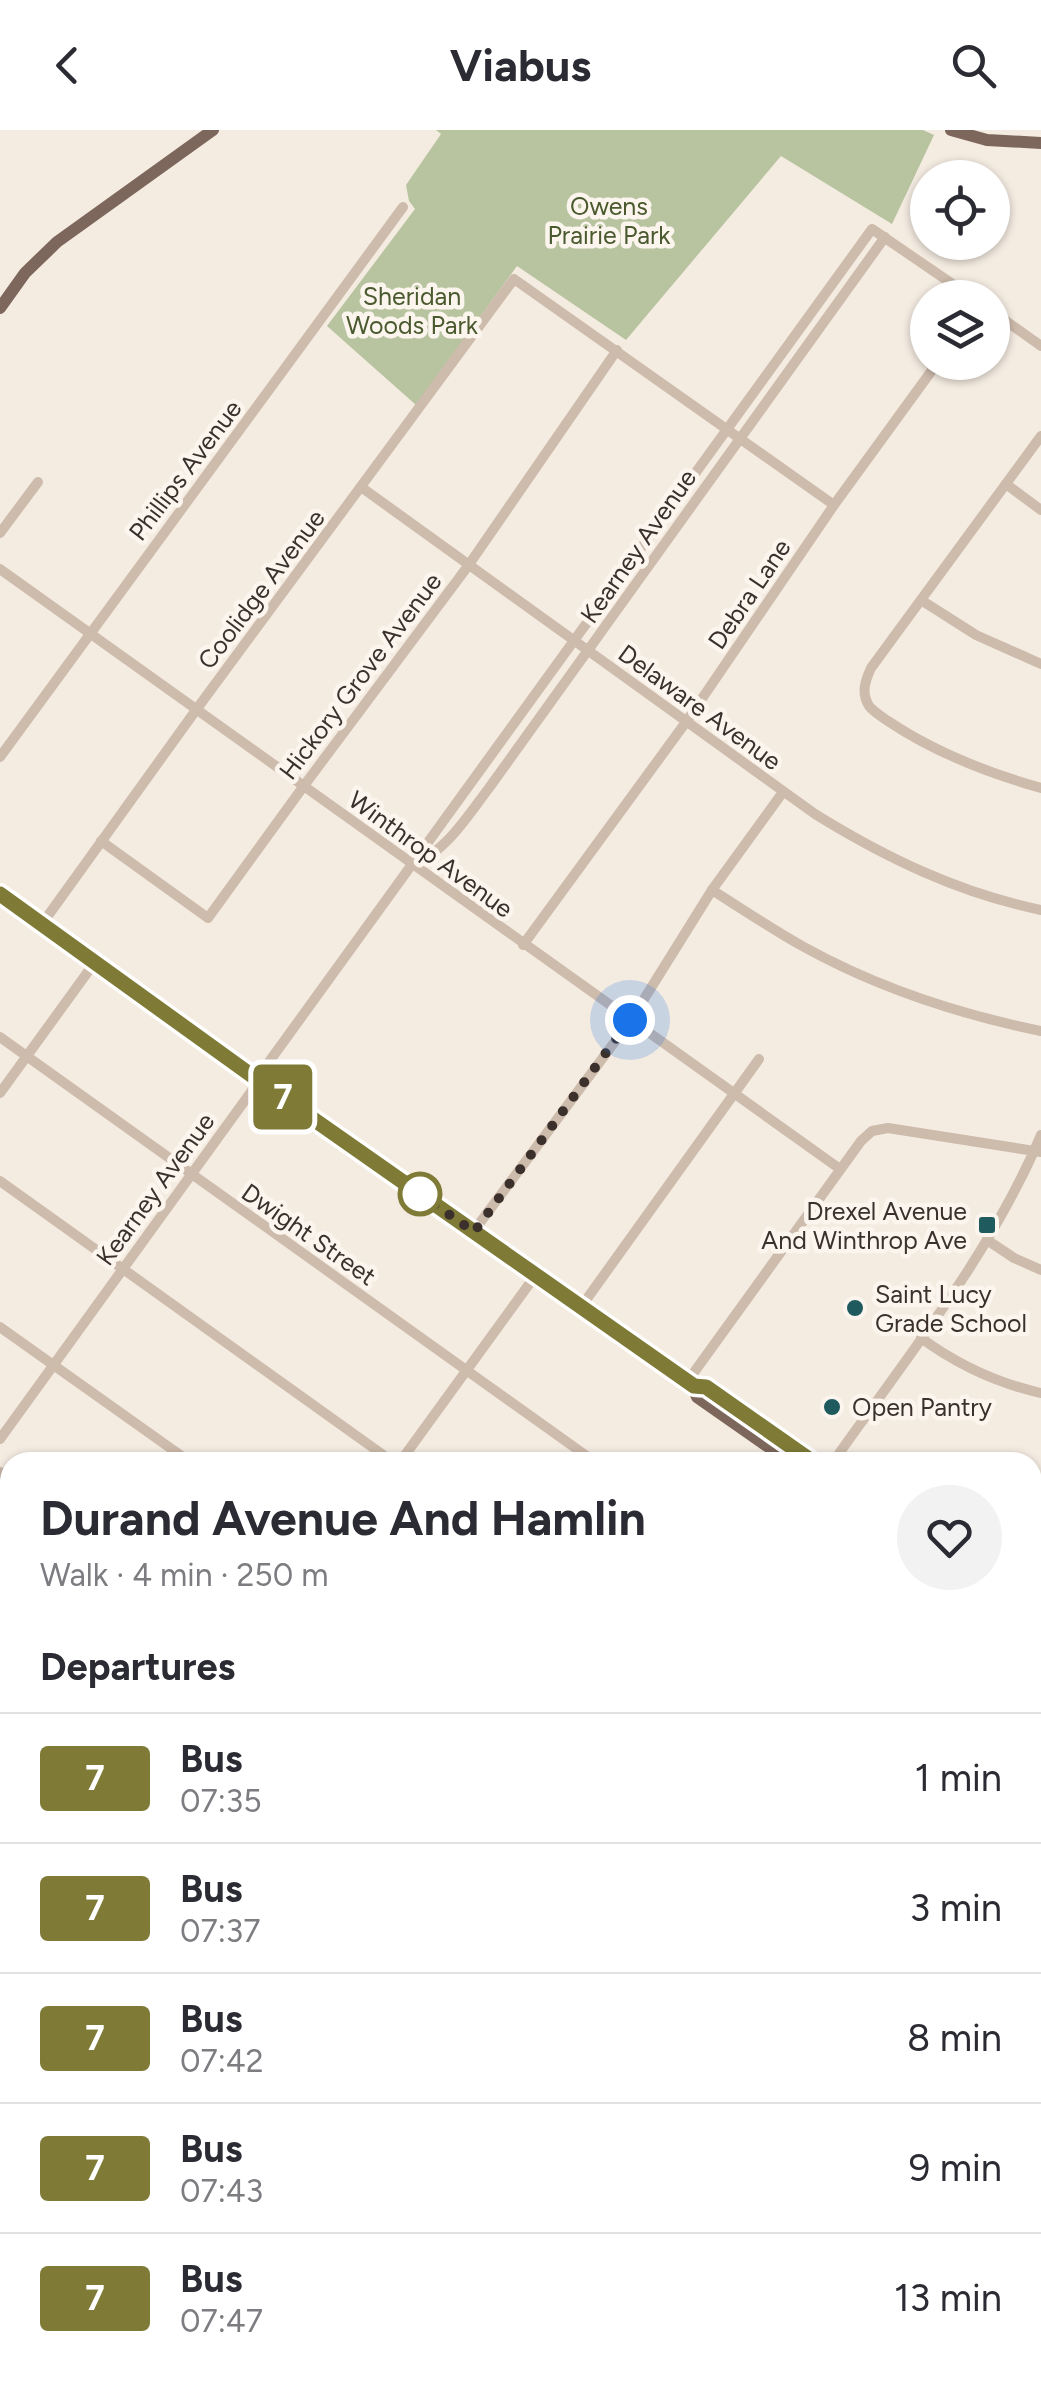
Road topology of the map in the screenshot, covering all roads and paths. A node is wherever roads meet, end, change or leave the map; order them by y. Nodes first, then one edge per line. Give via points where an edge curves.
1 (213, 130) edge
2 (950, 130) edge
3 (1041, 143) edge
4 (404, 207) dead end
5 (885, 237) junction
6 (947, 280) edge
7 (0, 308) edge
8 (1010, 324) edge
9 (1041, 346) edge
10 (618, 350) junction
11 (925, 380) edge
12 (727, 429) junction
13 (1041, 436) edge
14 (739, 438) junction
15 (38, 482) dead end
16 (1006, 484) junction
17 (361, 488) junction
18 (834, 505) junction
19 (1041, 510) edge
20 (0, 533) edge
21 (468, 566) junction
22 (0, 569) edge
23 (921, 600) junction
24 (89, 633) junction
25 (574, 641) junction
26 (588, 651) junction
27 (1041, 664) edge
28 (196, 710) junction
29 (686, 722) junction
30 (0, 757) edge
31 (302, 786) junction
32 (1041, 788) edge
33 (782, 792) junction
34 (102, 841) junction
35 (412, 866) junction
36 (712, 890) junction
37 (0, 894) edge
38 (1041, 910) edge
39 (42, 924) junction
40 (523, 944) junction
41 (96, 962) junction
42 (630, 1020) junction
43 (1041, 1032) edge
44 (0, 1037) edge
45 (26, 1056) junction
46 (759, 1059) dead end
47 (258, 1080) junction
48 (0, 1093) edge
49 (734, 1094) junction
50 (1041, 1135) edge
51 (1038, 1152) edge
52 (840, 1169) junction
53 (190, 1174) junction
54 (0, 1181) edge
55 (474, 1232) junction
56 (987, 1240) junction
57 (122, 1269) junction
58 (1041, 1270) edge
59 (535, 1276) junction
60 (581, 1307) junction
61 (0, 1326) edge
62 (921, 1338) junction
63 (53, 1365) junction
64 (467, 1371) junction
65 (690, 1384) junction
66 (1041, 1393) edge
67 (0, 1439) edge
68 (176, 1452) edge
69 (382, 1452) edge
70 (404, 1452) edge
71 (582, 1452) edge
72 (776, 1452) edge
73 (799, 1452) edge
74 (840, 1452) edge

1 - 7 main road via 57,242
2 - 3 main road
4 - 24 street, Phillips Avenue
5 - 6 street
5 - 12 street, Kearney Avenue via 872,228
5 - 14 street, Kearney Avenue
8 - 9 street
10 - 12 street
10 - 17 street, Coolidge Avenue via 514,279
10 - 21 street, Hickory Grove Avenue
11 - 18 street, Debra Lane
12 - 14 street
12 - 25 street, Kearney Avenue
13 - 16 street
14 - 18 street
14 - 26 street, Kearney Avenue
15 - 20 street
16 - 19 street
16 - 23 street
17 - 21 street, Delaware Avenue
17 - 28 street, Coolidge Avenue
18 - 29 street, Debra Lane
21 - 25 street, Delaware Avenue
21 - 31 street, Hickory Grove Avenue
22 - 24 street, Winthrop Avenue
23 - 27 street
23 - 32 street via 865,679 872,710 965,762
24 - 28 street, Winthrop Avenue
24 - 30 street, Phillips Avenue
25 - 26 street, Delaware Avenue
25 - 35 street, Kearney Avenue
26 - 29 street, Delaware Avenue
26 - 35 street, Kearney Avenue via 446,845
28 - 31 street, Winthrop Avenue
28 - 34 street, Coolidge Avenue
29 - 33 street, Delaware Avenue
29 - 40 street, Debra Lane
31 - 34 street, Hickory Grove Avenue via 208,918
31 - 35 street, Winthrop Avenue
33 - 36 street
33 - 38 street, Delaware Avenue via 912,868
34 - 39 street, Coolidge Avenue
35 - 40 street, Winthrop Avenue
35 - 47 street, Kearney Avenue
36 - 42 street
36 - 43 street via 863,976 926,1002
37 - 39 main road
39 - 41 main road
40 - 42 street, Winthrop Avenue
41 - 45 street
41 - 47 main road
42 - 49 street, Winthrop Avenue
42 - 55 street
44 - 45 street, Dwight Street
45 - 48 street
45 - 53 street, Dwight Street
46 - 49 street
47 - 53 street, Kearney Avenue
47 - 55 main road
49 - 52 street, Winthrop Avenue
49 - 60 street
50 - 51 street
51 - 52 street via 880,1128
51 - 56 street
52 - 65 street
53 - 57 street, Kearney Avenue
53 - 64 street, Dwight Street
54 - 57 street
55 - 59 main road
56 - 58 street
56 - 62 street
57 - 63 street, Kearney Avenue
57 - 69 street
59 - 60 main road
59 - 64 street
60 - 65 main road
61 - 63 street
62 - 66 street via 972,1370
62 - 74 street
63 - 67 street, Kearney Avenue
63 - 68 street
64 - 70 street
64 - 71 street, Dwight Street
65 - 72 main road via 697,1397
65 - 73 main road via 706,1387

